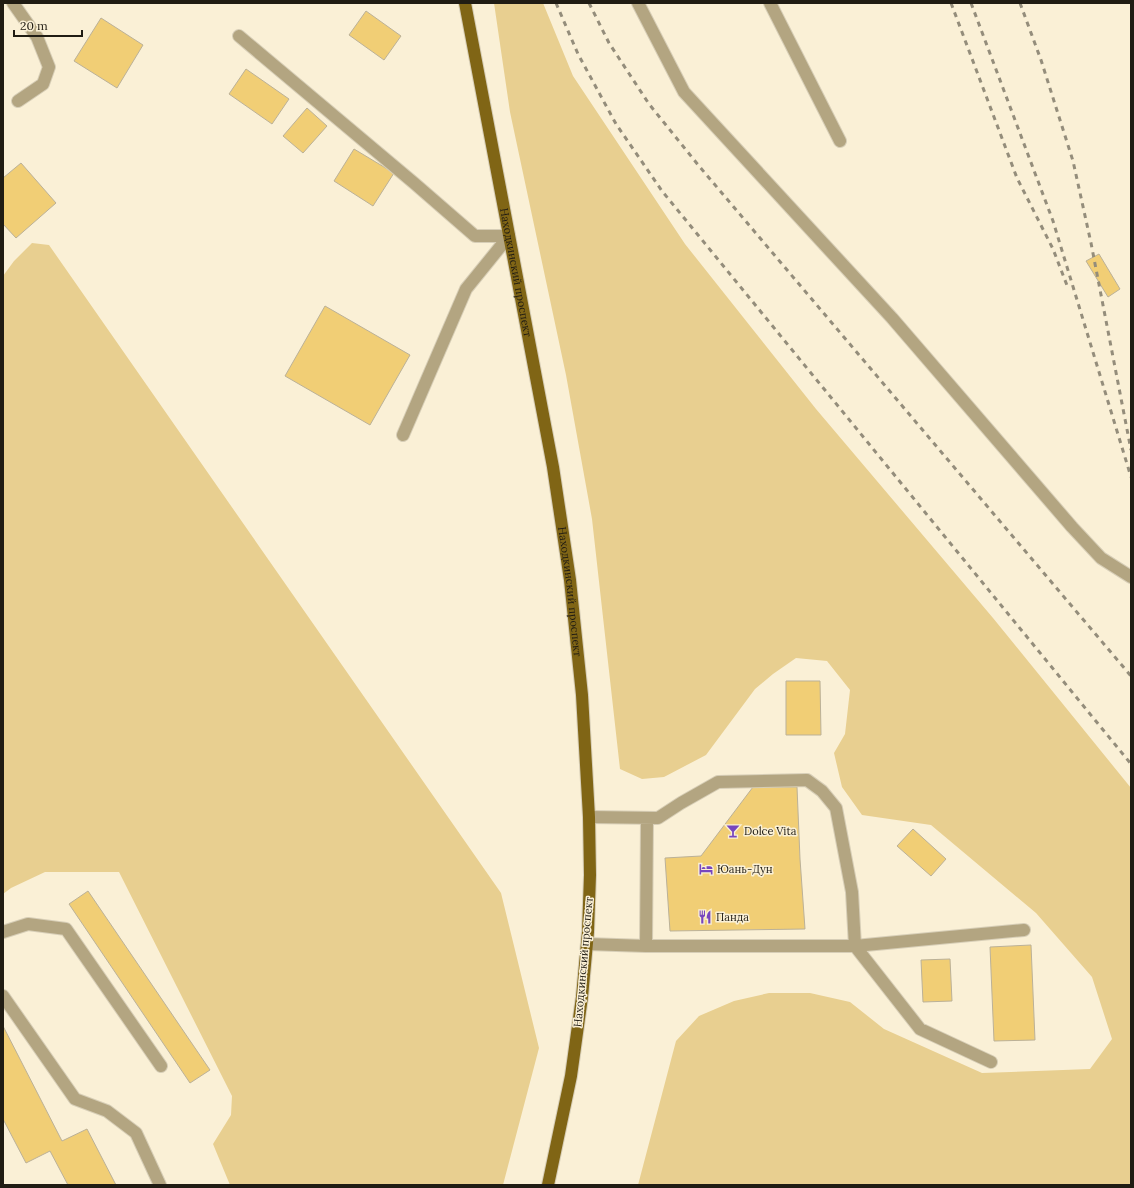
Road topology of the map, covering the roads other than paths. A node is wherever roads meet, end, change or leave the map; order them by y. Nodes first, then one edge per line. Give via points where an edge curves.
1 (13, 3) edge
2 (465, 3) edge
3 (638, 3) edge
4 (770, 3) edge
5 (239, 36) dead end
6 (18, 101) dead end
7 (840, 141) dead end
8 (509, 236) junction
9 (403, 435) dead end
10 (1131, 577) edge
11 (589, 816) junction
12 (647, 818) junction
13 (1024, 930) dead end
14 (3, 932) edge
15 (587, 944) junction
16 (646, 946) junction
17 (855, 946) junction
18 (3, 996) edge
19 (991, 1062) dead end
20 (161, 1066) dead end
21 (160, 1185) edge
22 (548, 1185) edge

1 - 6 street via 38,37 49,67 43,84
2 - 8 main road, Находкинский проспект
3 - 10 street via 684,92 892,318 1072,528 1101,558
4 - 7 street
5 - 8 street via 475,236
8 - 9 street via 466,289
8 - 11 main road, Находкинский проспект via 553,467 570,580 582,695
11 - 12 street
11 - 15 main road, Находкинский проспект
12 - 16 street
12 - 17 street via 658,818 718,782 807,780 822,790 836,808 852,892
13 - 17 street
14 - 20 street via 28,924 66,929
15 - 16 street
15 - 22 main road, Находкинский проспект via 570,1076
16 - 17 street
17 - 19 street via 920,1029
18 - 21 street via 75,1099 107,1111 136,1133

